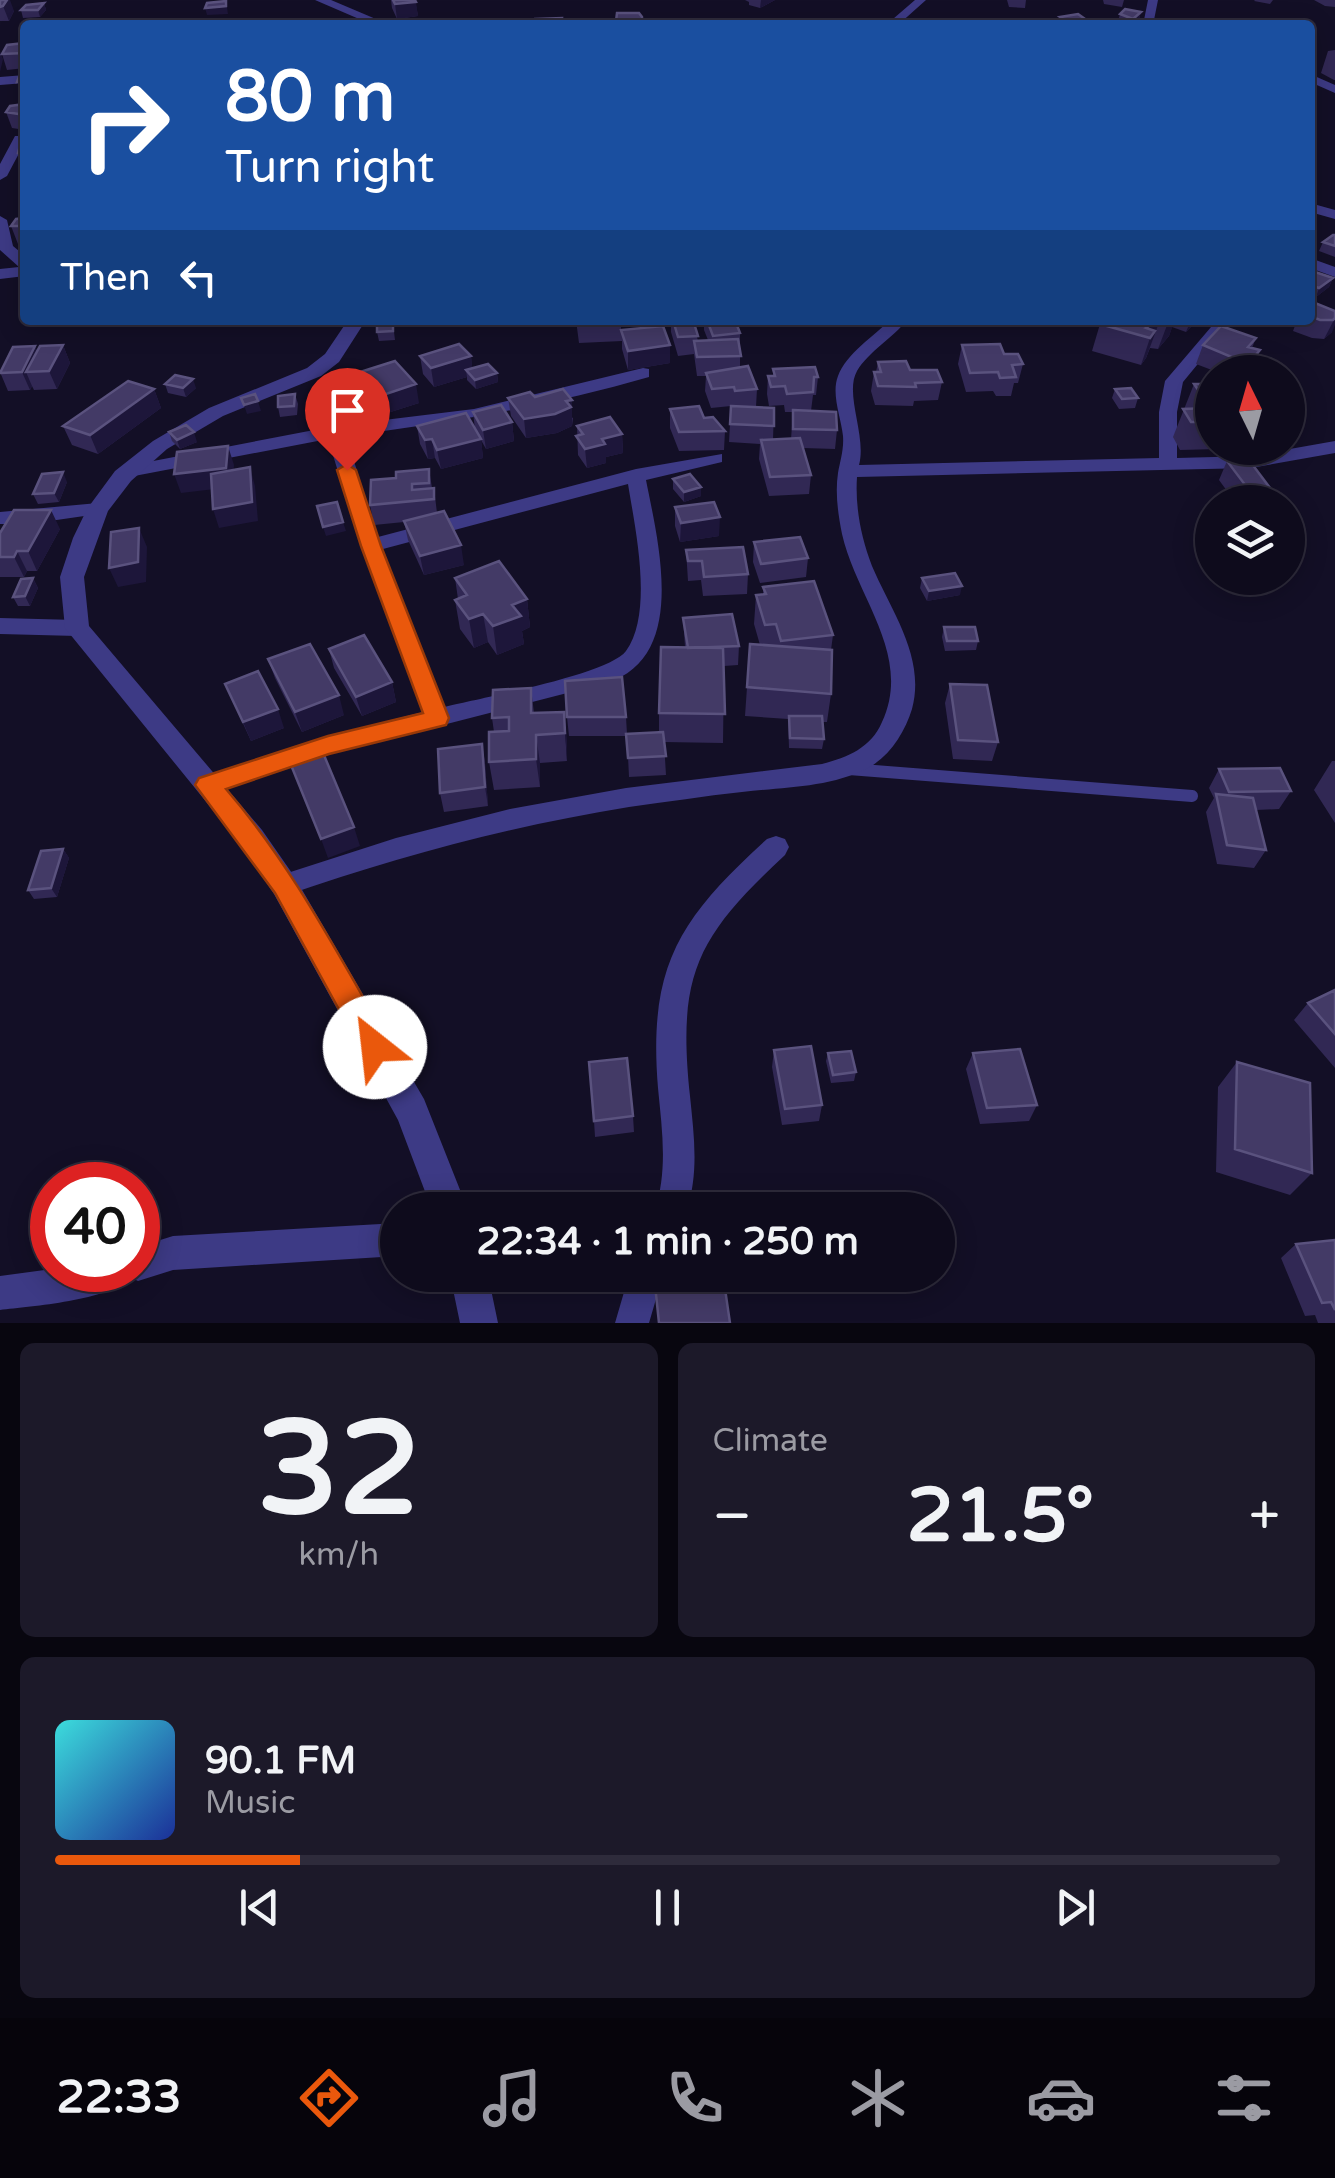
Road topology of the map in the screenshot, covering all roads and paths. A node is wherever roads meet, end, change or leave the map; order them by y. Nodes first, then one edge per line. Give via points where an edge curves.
1 (321, 0) edge
2 (922, 0) edge
3 (371, 20) edge
4 (896, 20) edge
5 (20, 142) edge
6 (0, 176) edge
7 (0, 220) edge
8 (3, 246) edge
9 (355, 325) edge
10 (896, 325) edge
11 (1222, 325) edge
12 (644, 373) dead end
13 (334, 432) junction
14 (1335, 446) edge
15 (715, 458) dead end
16 (1168, 465) junction
17 (129, 471) junction
18 (848, 471) junction
19 (636, 475) junction
20 (98, 508) junction
21 (0, 518) edge
22 (371, 546) junction
23 (0, 626) edge
24 (77, 628) junction
25 (438, 718) junction
26 (840, 768) junction
27 (208, 785) junction
28 (1192, 796) dead end
29 (776, 847) dead end
30 (284, 885) junction
31 (443, 1192) edge
32 (674, 1192) edge
33 (380, 1240) edge
34 (160, 1257) edge
35 (30, 1289) edge
36 (472, 1292) edge
37 (641, 1292) edge
38 (0, 1293) edge
39 (479, 1323) edge
40 (632, 1323) edge

1 - 3 street
2 - 4 street
5 - 6 street
7 - 8 street
9 - 17 street via 314,372 216,412
10 - 18 street via 846,377 853,451
11 - 16 street via 1174,381
12 - 13 street via 474,414
13 - 17 street
13 - 22 street
14 - 16 street via 1252,462
15 - 19 street
16 - 18 street
17 - 20 street
18 - 26 street via 853,538 905,660 906,694 880,750
19 - 22 street
19 - 25 street via 652,568 644,635 632,660 606,674
20 - 21 street
20 - 24 street via 72,577
22 - 25 street
23 - 24 street
24 - 27 street
25 - 27 street
26 - 28 lane
26 - 30 street via 526,816 350,860
27 - 30 street
29 - 32 street via 702,921 669,1004 682,1151
30 - 31 street via 412,1112
33 - 34 street
35 - 38 street
36 - 39 street
37 - 40 street

